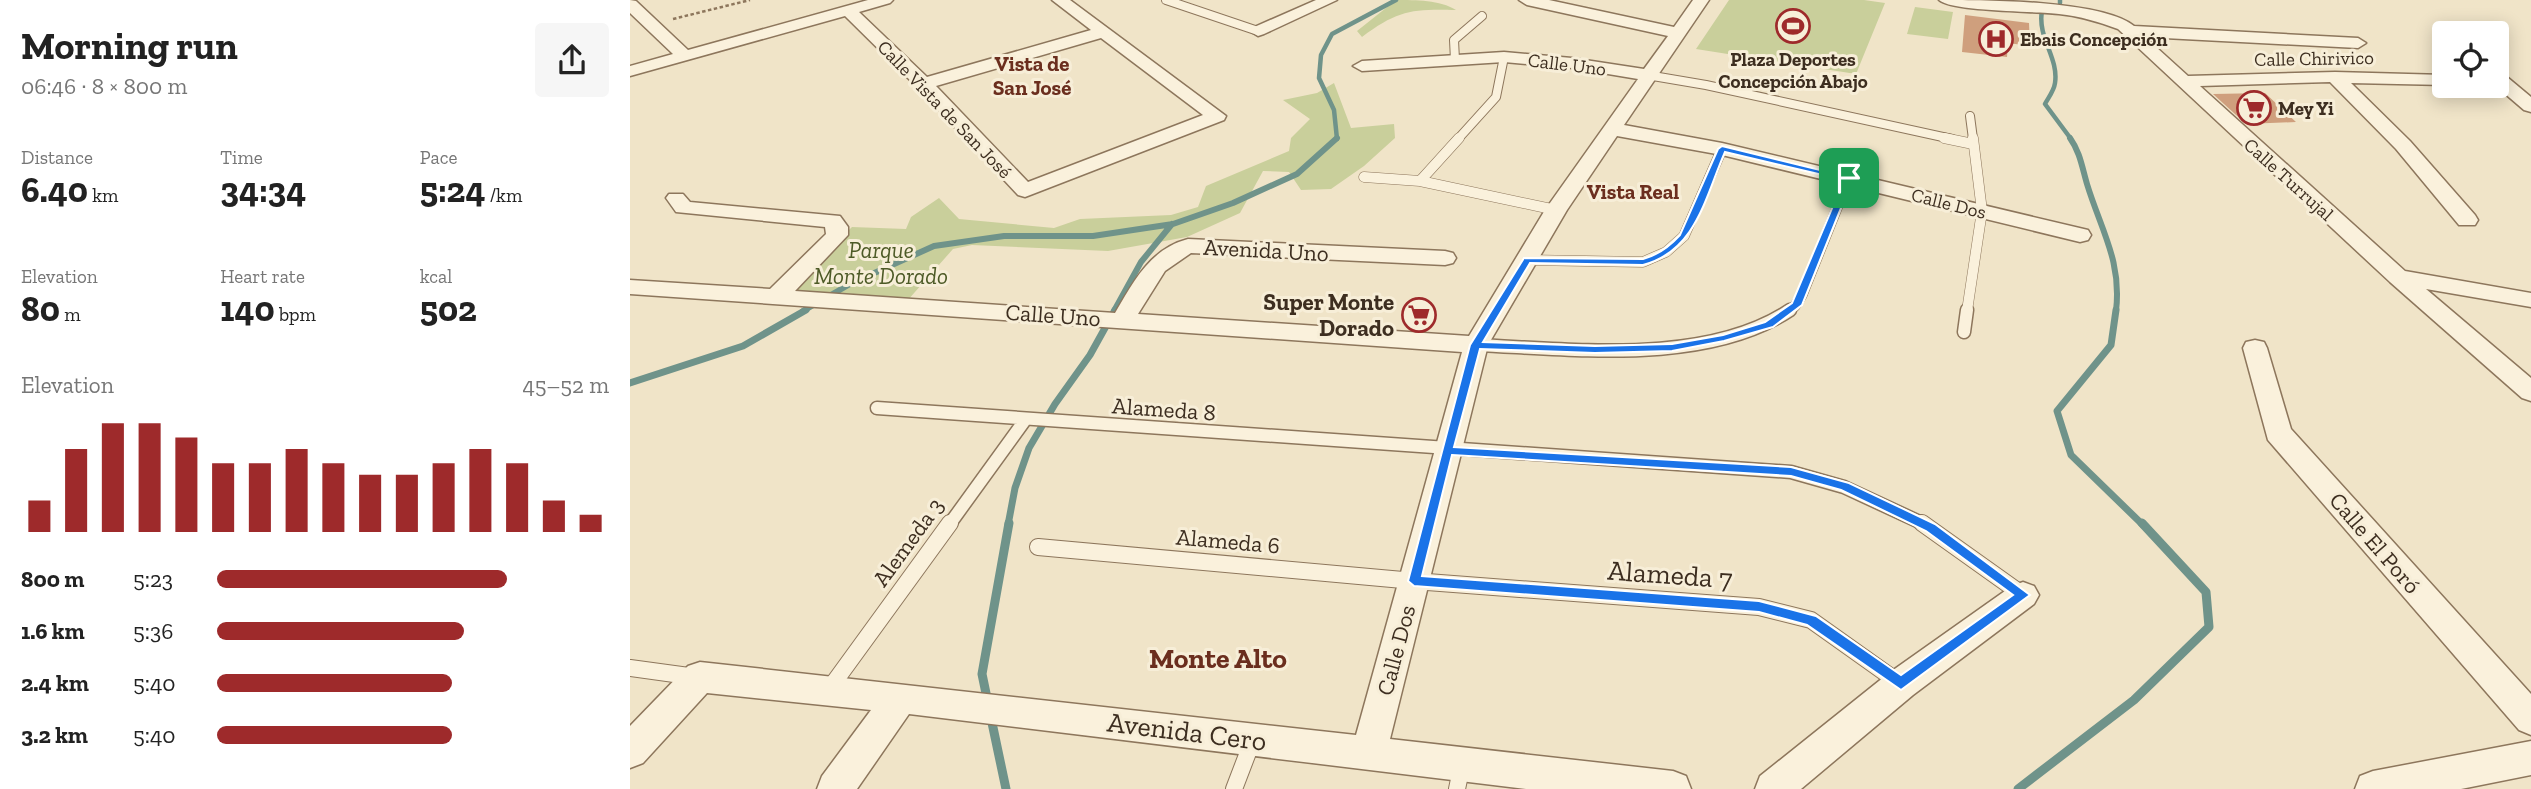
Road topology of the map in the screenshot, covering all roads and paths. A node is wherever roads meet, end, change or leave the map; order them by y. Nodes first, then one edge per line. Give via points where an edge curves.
1 (750, 0) edge
2 (885, 0) edge
3 (1060, 0) edge
4 (1166, 0) edge
5 (1328, 0) edge
6 (1527, 0) edge
7 (1701, 0) edge
8 (1953, 1) edge
9 (630, 4) edge
10 (2094, 8) edge
11 (848, 10) junction
12 (1482, 16) dead end
13 (649, 24) junction
14 (1258, 31) joint
15 (2130, 31) junction
16 (1103, 32) junction
17 (1678, 33) junction
18 (2358, 43) dead end
19 (684, 55) junction
20 (1504, 57) junction
21 (1455, 60) junction
22 (1362, 66) dead end
23 (630, 71) edge
24 (1647, 75) junction
25 (2335, 77) junction
26 (2432, 80) edge
27 (2184, 81) junction
28 (2509, 82) edge
29 (2531, 83) edge
30 (924, 84) junction
31 (2509, 89) edge
32 (2531, 106) edge
33 (1970, 116) dead end
34 (1612, 129) junction
35 (1973, 144) junction
36 (1722, 149) junction
37 (1364, 177) dead end
38 (1849, 178) junction
39 (1420, 181) junction
40 (676, 198) dead end
41 (1556, 210) junction
42 (1982, 211) junction
43 (2467, 220) dead end
44 (2080, 235) dead end
45 (1445, 258) dead end
46 (1527, 260) junction
47 (2397, 276) junction
48 (630, 287) edge
49 (775, 298) junction
50 (2531, 300) edge
51 (1123, 320) junction
52 (1964, 332) dead end
53 (1476, 345) junction
54 (2255, 348) dead end
55 (2531, 392) edge
56 (877, 408) dead end
57 (1025, 420) junction
58 (1447, 450) junction
59 (1038, 547) dead end
60 (1414, 581) junction
61 (2023, 595) joint
62 (630, 668) edge
63 (700, 677) junction
64 (1901, 684) junction
65 (827, 691) junction
66 (901, 698) junction
67 (2531, 719) edge
68 (1253, 738) junction
69 (630, 751) edge
70 (1369, 751) junction
71 (2531, 758) edge
72 (1459, 777) edge
73 (835, 789) edge
74 (1234, 789) edge
75 (1673, 789) edge
76 (1773, 789) edge
77 (2373, 789) edge

1 - 13 path
2 - 11 street
3 - 16 street, Calle Vista de San José
4 - 14 lane
5 - 14 street
6 - 17 street
7 - 17 street, Calle Dos
8 - 10 street, Calle Turrujal
9 - 13 street
10 - 15 street, Calle Turrujal
11 - 19 street
11 - 30 street, Calle Vista de San José
12 - 21 lane via 1454,40
13 - 19 street
15 - 18 street
15 - 27 street, Calle Turrujal
16 - 30 street
16 - 30 street, Calle Vista de San José via 1217,116 1025,191
17 - 24 street, Calle Dos
19 - 23 street
20 - 21 street, Calle Uno
20 - 24 street, Calle Uno
20 - 39 lane via 1496,97
21 - 22 street, Calle Uno
24 - 34 street, Calle Dos
24 - 35 lane
25 - 26 street, Calle Chirivico
25 - 27 street, Calle Chirivico
25 - 43 street via 2403,145
27 - 47 street, Calle Turrujal
28 - 29 street
31 - 32 street
33 - 35 lane
34 - 36 street, Calle Dos
34 - 41 street, Calle Dos
35 - 42 lane
36 - 38 street, Calle Dos
36 - 46 lane via 1684,236 1658,258 1643,262
37 - 39 lane
38 - 42 street, Calle Dos
38 - 53 lane via 1796,305 1769,324 1672,348
39 - 41 lane
40 - 49 street via 683,208 692,210 832,221 837,235
41 - 46 street, Calle Dos
42 - 44 street, Calle Dos
42 - 52 lane
45 - 51 street, Avenida Uno via 1188,246 1160,260
46 - 53 street, Calle Dos
47 - 50 street
47 - 55 street, Calle Turrujal
48 - 49 street, Calle Uno
49 - 51 street, Calle Uno
51 - 53 street, Calle Uno
53 - 58 street, Calle Dos
54 - 67 street, Calle El Poró via 2278,433
56 - 57 lane, Alameda 8
57 - 58 lane, Alameda 8
57 - 65 lane, Alemeda 3
58 - 60 street, Calle Dos
58 - 61 lane, Alameda 8 via 1791,472 1844,486 1931,527
59 - 60 lane, Alameda 6
60 - 64 lane, Alameda 7 via 1759,607 1811,620
60 - 70 street, Calle Dos
61 - 64 street
62 - 63 lane
63 - 65 street, Avenida Cero
63 - 69 street
64 - 76 street
65 - 66 street, Avenida Cero
66 - 68 street, Avenida Cero
66 - 73 street
68 - 70 street, Avenida Cero
68 - 74 lane
70 - 72 street, Avenida Cero
71 - 77 street
72 - 75 street, Avenida Cero

